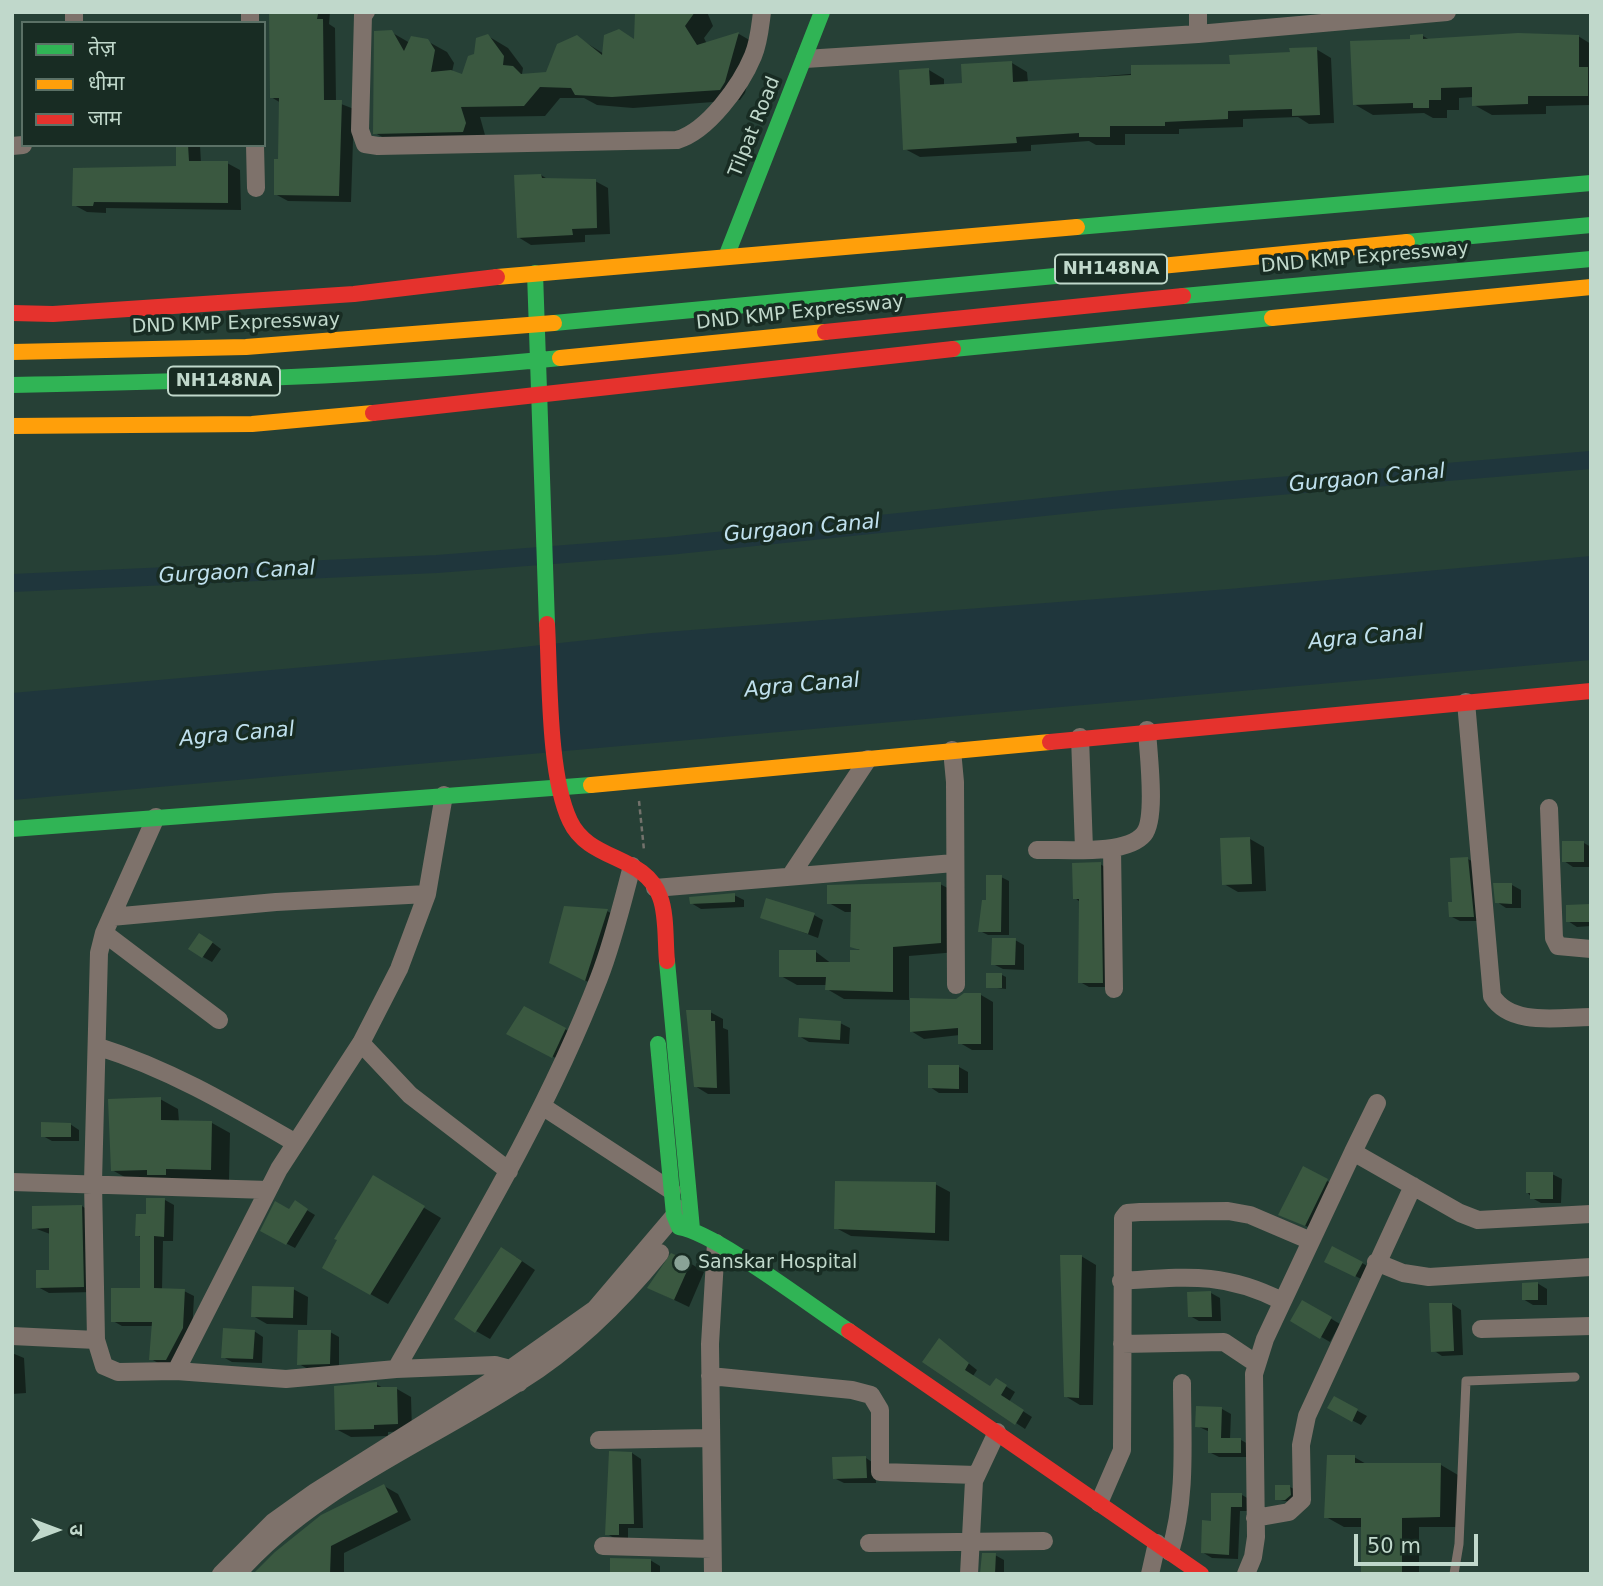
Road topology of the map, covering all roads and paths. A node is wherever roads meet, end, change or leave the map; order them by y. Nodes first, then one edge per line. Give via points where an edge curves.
1 (366, 12) edge
2 (762, 12) edge
3 (822, 12) edge
4 (1198, 12) edge
5 (1447, 12) edge
6 (1198, 33) junction
7 (805, 59) junction
8 (254, 147) edge
9 (1591, 183) edge
10 (256, 188) dead end
11 (1591, 225) edge
12 (726, 257) junction
13 (1591, 259) edge
14 (535, 273) junction
15 (1591, 287) edge
16 (12, 313) edge
17 (12, 352) edge
18 (12, 385) edge
19 (538, 396) junction
20 (12, 426) edge
21 (1591, 691) edge
22 (1466, 702) junction
23 (1147, 730) junction
24 (1080, 737) junction
25 (952, 750) junction
26 (868, 759) junction
27 (637, 781) junction
28 (558, 789) junction
29 (444, 796) junction
30 (1549, 808) dead end
31 (156, 817) junction
32 (12, 829) edge
33 (1112, 848) junction
34 (1084, 849) junction
35 (1037, 850) dead end
36 (954, 863) junction
37 (791, 874) junction
38 (646, 877) junction
39 (426, 894) junction
40 (646, 906) dead end
41 (108, 925) junction
42 (650, 946) dead end
43 (1591, 949) edge
44 (957, 985) dead end
45 (1114, 989) dead end
46 (1591, 1017) edge
47 (219, 1020) dead end
48 (361, 1042) junction
49 (99, 1047) junction
50 (1377, 1102) dead end
51 (542, 1106) junction
52 (294, 1142) junction
53 (1353, 1152) junction
54 (509, 1171) junction
55 (12, 1182) edge
56 (93, 1182) junction
57 (1413, 1186) junction
58 (268, 1190) junction
59 (672, 1191) junction
60 (1591, 1214) edge
61 (685, 1217) junction
62 (1311, 1241) junction
63 (716, 1243) junction
64 (1376, 1262) junction
65 (1591, 1267) edge
66 (1121, 1281) junction
67 (1282, 1301) junction
68 (1591, 1326) edge
69 (1481, 1329) dead end
70 (12, 1336) edge
71 (96, 1340) junction
72 (1122, 1345) junction
73 (1257, 1364) junction
74 (396, 1369) junction
75 (177, 1371) junction
76 (514, 1376) junction
77 (710, 1376) junction
78 (1575, 1377) dead end
79 (1182, 1383) dead end
80 (997, 1432) junction
81 (710, 1438) junction
82 (599, 1440) dead end
83 (976, 1475) junction
84 (1099, 1503) junction
85 (1255, 1518) junction
86 (969, 1541) junction
87 (1044, 1541) dead end
88 (869, 1543) dead end
89 (603, 1546) dead end
90 (1164, 1548) junction
91 (712, 1549) junction
92 (221, 1574) edge
93 (237, 1574) edge
94 (713, 1574) edge
95 (969, 1574) edge
96 (1150, 1574) edge
97 (1201, 1574) edge
98 (1246, 1574) edge
99 (1454, 1574) edge

1 - 2 street via 360,130 365,144 378,146 677,140 690,136 710,119 752,60
3 - 7 main road, Tilpat Road
4 - 6 street
5 - 6 street
6 - 7 street
7 - 12 main road, Tilpat Road
8 - 10 street
9 - 12 main road
11 - 17 main road, DND KMP Expressway / NH148NA via 430,335 246,346
12 - 14 main road
13 - 18 main road, DND KMP Expressway / NH148NA via 435,371
14 - 16 main road via 354,294
14 - 19 main road
15 - 19 main road via 946,350
19 - 20 main road via 252,424
19 - 28 main road via 547,644
21 - 22 main road
22 - 23 main road
22 - 46 street via 1492,996 1499,1007 1522,1017
23 - 24 main road
23 - 33 street via 1148,826 1133,842
24 - 25 main road
24 - 34 street
25 - 26 main road
25 - 36 street
26 - 27 main road
26 - 37 street
27 - 28 main road
27 - 38 path
28 - 29 main road
28 - 38 main road via 583,841
29 - 31 main road
29 - 39 street
30 - 43 street via 1554,938 1558,946
31 - 32 main road
31 - 41 street
33 - 34 street
33 - 45 street
34 - 35 street
36 - 37 street
36 - 44 street
37 - 38 street
38 - 40 main road
38 - 51 street
38 - 61 main road via 661,898
39 - 41 street via 275,902
39 - 48 street via 400,969
41 - 47 street
41 - 49 street via 98,974
42 - 59 main road
48 - 52 street
48 - 54 street via 410,1095
49 - 52 street via 184,1079
49 - 56 street
50 - 53 street
51 - 54 street
51 - 59 street
52 - 58 street
53 - 57 street
53 - 62 street
54 - 74 street
55 - 56 street
56 - 58 street
56 - 71 street
57 - 60 street via 1478,1220
57 - 64 street
58 - 75 street
59 - 61 main road
61 - 63 main road
61 - 76 street via 600,1321
62 - 66 street via 1250,1215 1228,1211 1127,1213 1123,1218
62 - 67 street
63 - 77 street
63 - 80 main road
64 - 65 street via 1429,1277
64 - 85 street via 1307,1416 1301,1445 1302,1500 1289,1511
66 - 67 street via 1212,1277 1254,1287
66 - 72 street
67 - 73 street
68 - 69 street
70 - 71 street
71 - 75 street via 108,1369
72 - 73 street via 1224,1342
72 - 84 street via 1122,1450
73 - 85 street via 1253,1391
74 - 75 street via 286,1379
74 - 76 street via 495,1365
76 - 92 street via 315,1492 273,1522
76 - 93 street via 320,1503
77 - 81 street
77 - 83 street via 871,1395 880,1410 880,1472
78 - 99 lane via 1466,1381
79 - 90 street via 1180,1521
80 - 83 street
80 - 84 main road
81 - 82 street
81 - 91 street
83 - 86 street
84 - 90 main road
85 - 98 street via 1253,1557
86 - 87 street
86 - 88 street
86 - 95 street
89 - 91 street
90 - 96 street
90 - 97 main road
91 - 94 street

